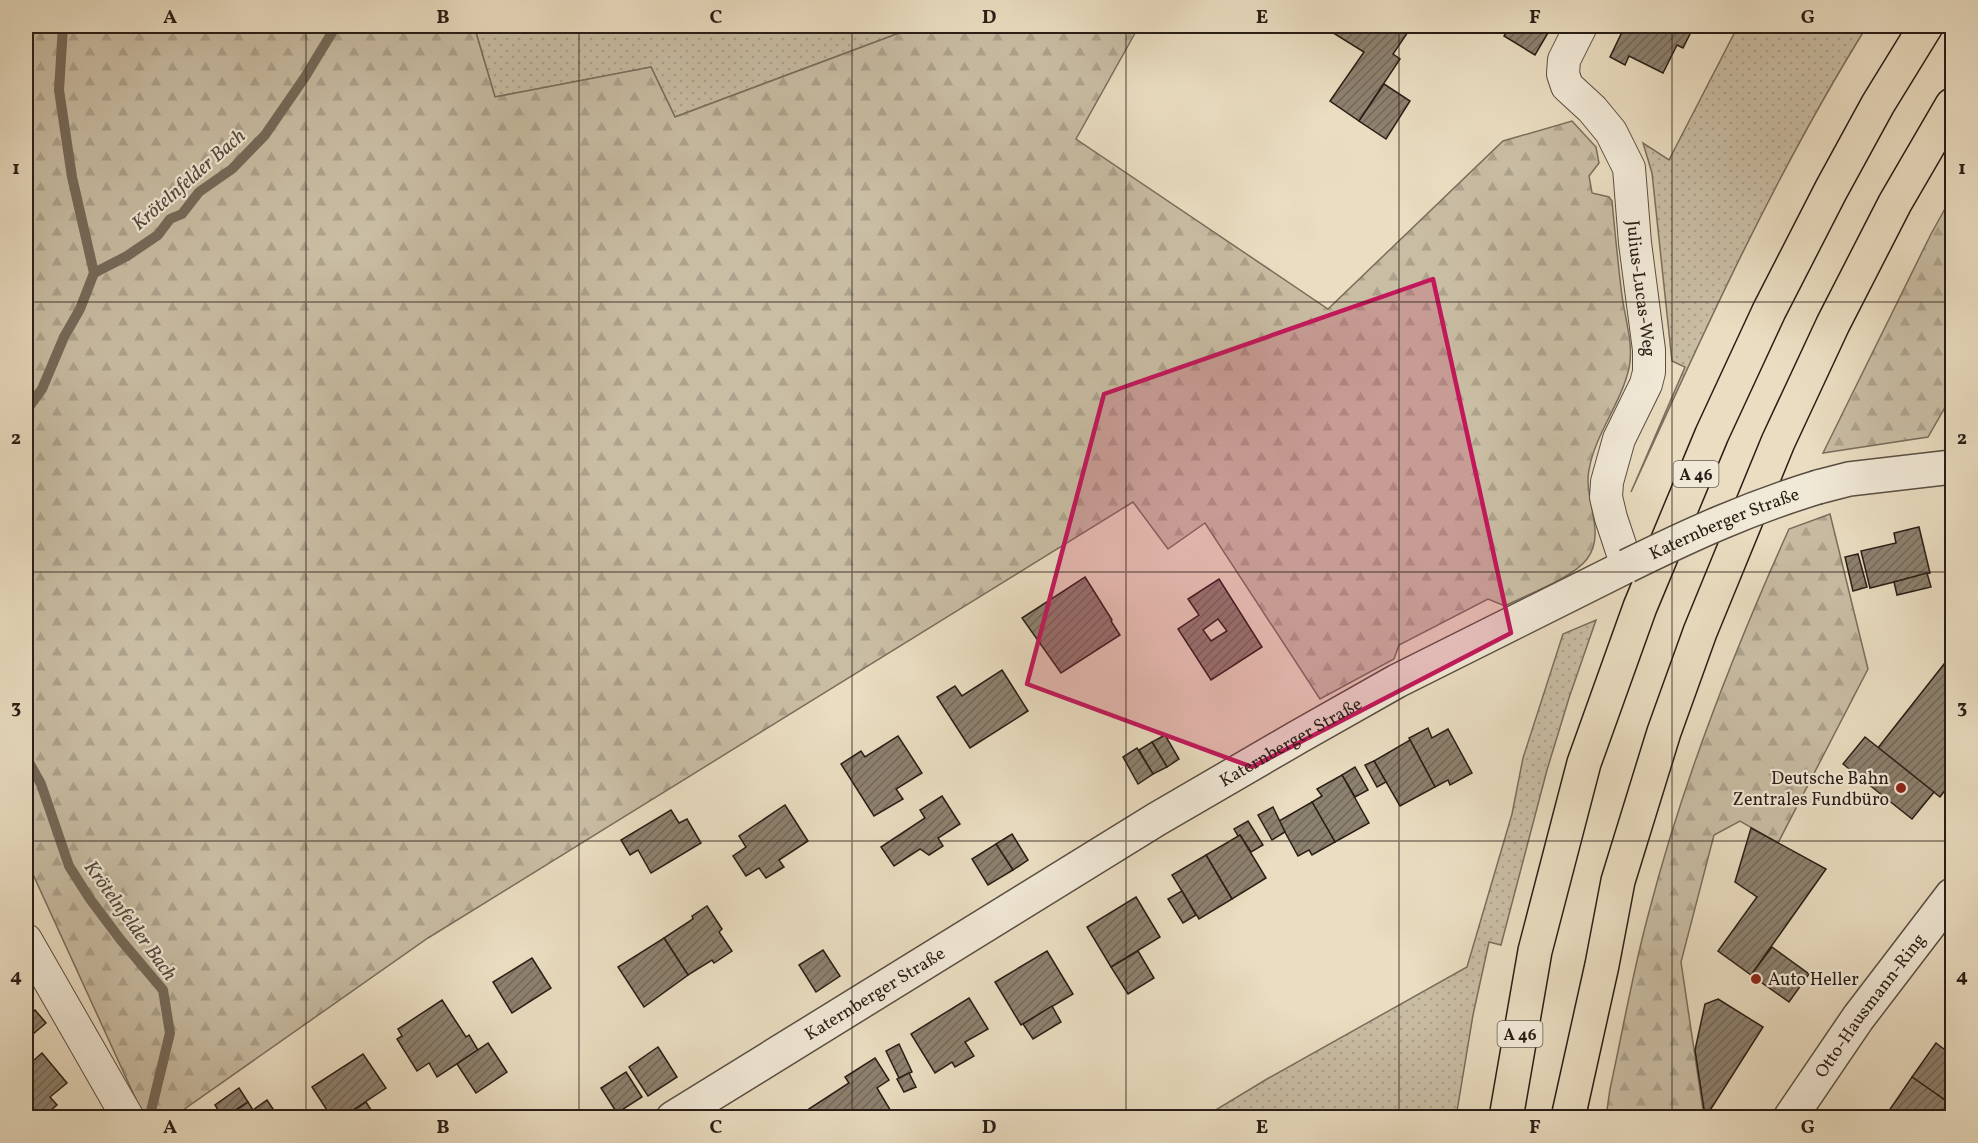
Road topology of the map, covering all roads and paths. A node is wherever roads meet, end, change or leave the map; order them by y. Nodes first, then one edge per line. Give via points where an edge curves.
1 (1581, 26) edge
2 (1926, 26) edge
3 (1953, 105) edge
4 (1953, 467) edge
5 (1627, 566) junction
6 (1953, 895) edge
7 (26, 940) edge
8 (125, 1117) edge
9 (673, 1118) edge
10 (1506, 1118) edge
11 (1568, 1118) edge
12 (1790, 1118) edge

1 - 5 street, Julius-Lucas-Weg via 1564,60 1563,74 1567,86 1611,132 1629,168 1648,350 1646,384 1619,439 1606,497
2 - 10 highway, A 46 via 1831,190 1769,311 1640,607 1584,763 1536,951
3 - 11 highway via 1895,203 1833,324 1778,442 1700,632 1618,881
4 - 5 street, Katernberger Straße, bridge via 1849,479 1775,500
5 - 9 street, Katernberger Straße via 1397,681 1298,737 1157,819
6 - 12 street, Otto-Hausmann-Ring via 1858,1018
7 - 8 street

